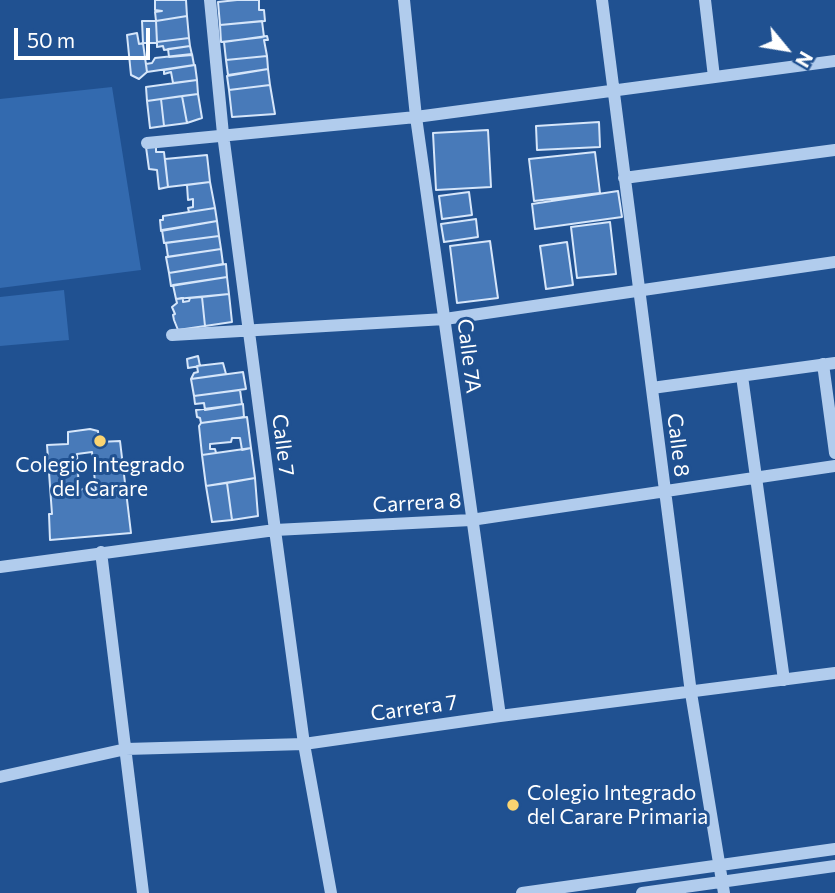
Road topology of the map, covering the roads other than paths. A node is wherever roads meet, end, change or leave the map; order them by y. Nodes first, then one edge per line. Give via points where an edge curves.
1 (404, 0) edge
2 (602, 0) edge
3 (705, 0) edge
4 (210, 1) edge
5 (835, 61) edge
6 (714, 77) junction
7 (613, 91) junction
8 (416, 117) junction
9 (223, 134) junction
10 (147, 142) dead end
11 (835, 150) edge
12 (624, 178) junction
13 (835, 262) edge
14 (639, 291) junction
15 (445, 319) junction
16 (249, 332) junction
17 (172, 335) dead end
18 (829, 364) edge
19 (741, 376) junction
20 (652, 388) junction
21 (835, 453) edge
22 (835, 466) edge
23 (756, 478) junction
24 (665, 491) junction
25 (471, 520) junction
26 (275, 530) junction
27 (101, 552) junction
28 (0, 567) edge
29 (835, 673) edge
30 (784, 680) junction
31 (691, 693) junction
32 (500, 716) junction
33 (304, 744) junction
34 (126, 749) junction
35 (0, 777) edge
36 (835, 849) edge
37 (721, 865) junction
38 (835, 866) edge
39 (724, 887) edge
40 (144, 893) edge
41 (331, 893) edge
42 (523, 893) edge
43 (642, 893) edge

1 - 8 street, Calle 7A
2 - 7 street, Calle 8
3 - 6 street
4 - 9 street, Calle 7
5 - 6 street
6 - 7 street
7 - 8 street
7 - 12 street, Calle 8
8 - 9 street
8 - 15 street, Calle 7A
9 - 10 street
9 - 16 street, Calle 7
11 - 12 street
12 - 14 street, Calle 8
13 - 14 street
14 - 15 street
14 - 20 street, Calle 8
15 - 16 street
15 - 25 street, Calle 7A
16 - 17 street
16 - 26 street, Calle 7
18 - 19 street
18 - 21 street
19 - 20 street
19 - 23 street
20 - 24 street, Calle 8
22 - 23 street, Carrera 8
23 - 24 street, Carrera 8
23 - 30 street
24 - 25 street, Carrera 8
24 - 31 street, Calle 8
25 - 26 street, Carrera 8
25 - 32 street, Calle 7A
26 - 27 street, Carrera 8
26 - 33 street, Calle 7
27 - 28 street, Carrera 8
27 - 34 street
29 - 30 street, Carrera 7
30 - 31 street, Carrera 7
31 - 32 street, Carrera 7
31 - 37 street, Calle 8
32 - 33 street, Carrera 7
33 - 34 street, Carrera 7
33 - 41 street, Calle 7
34 - 35 street, Carrera 7
34 - 40 street
36 - 37 street
37 - 39 street, Calle 8
37 - 42 street
38 - 39 street
39 - 43 street

